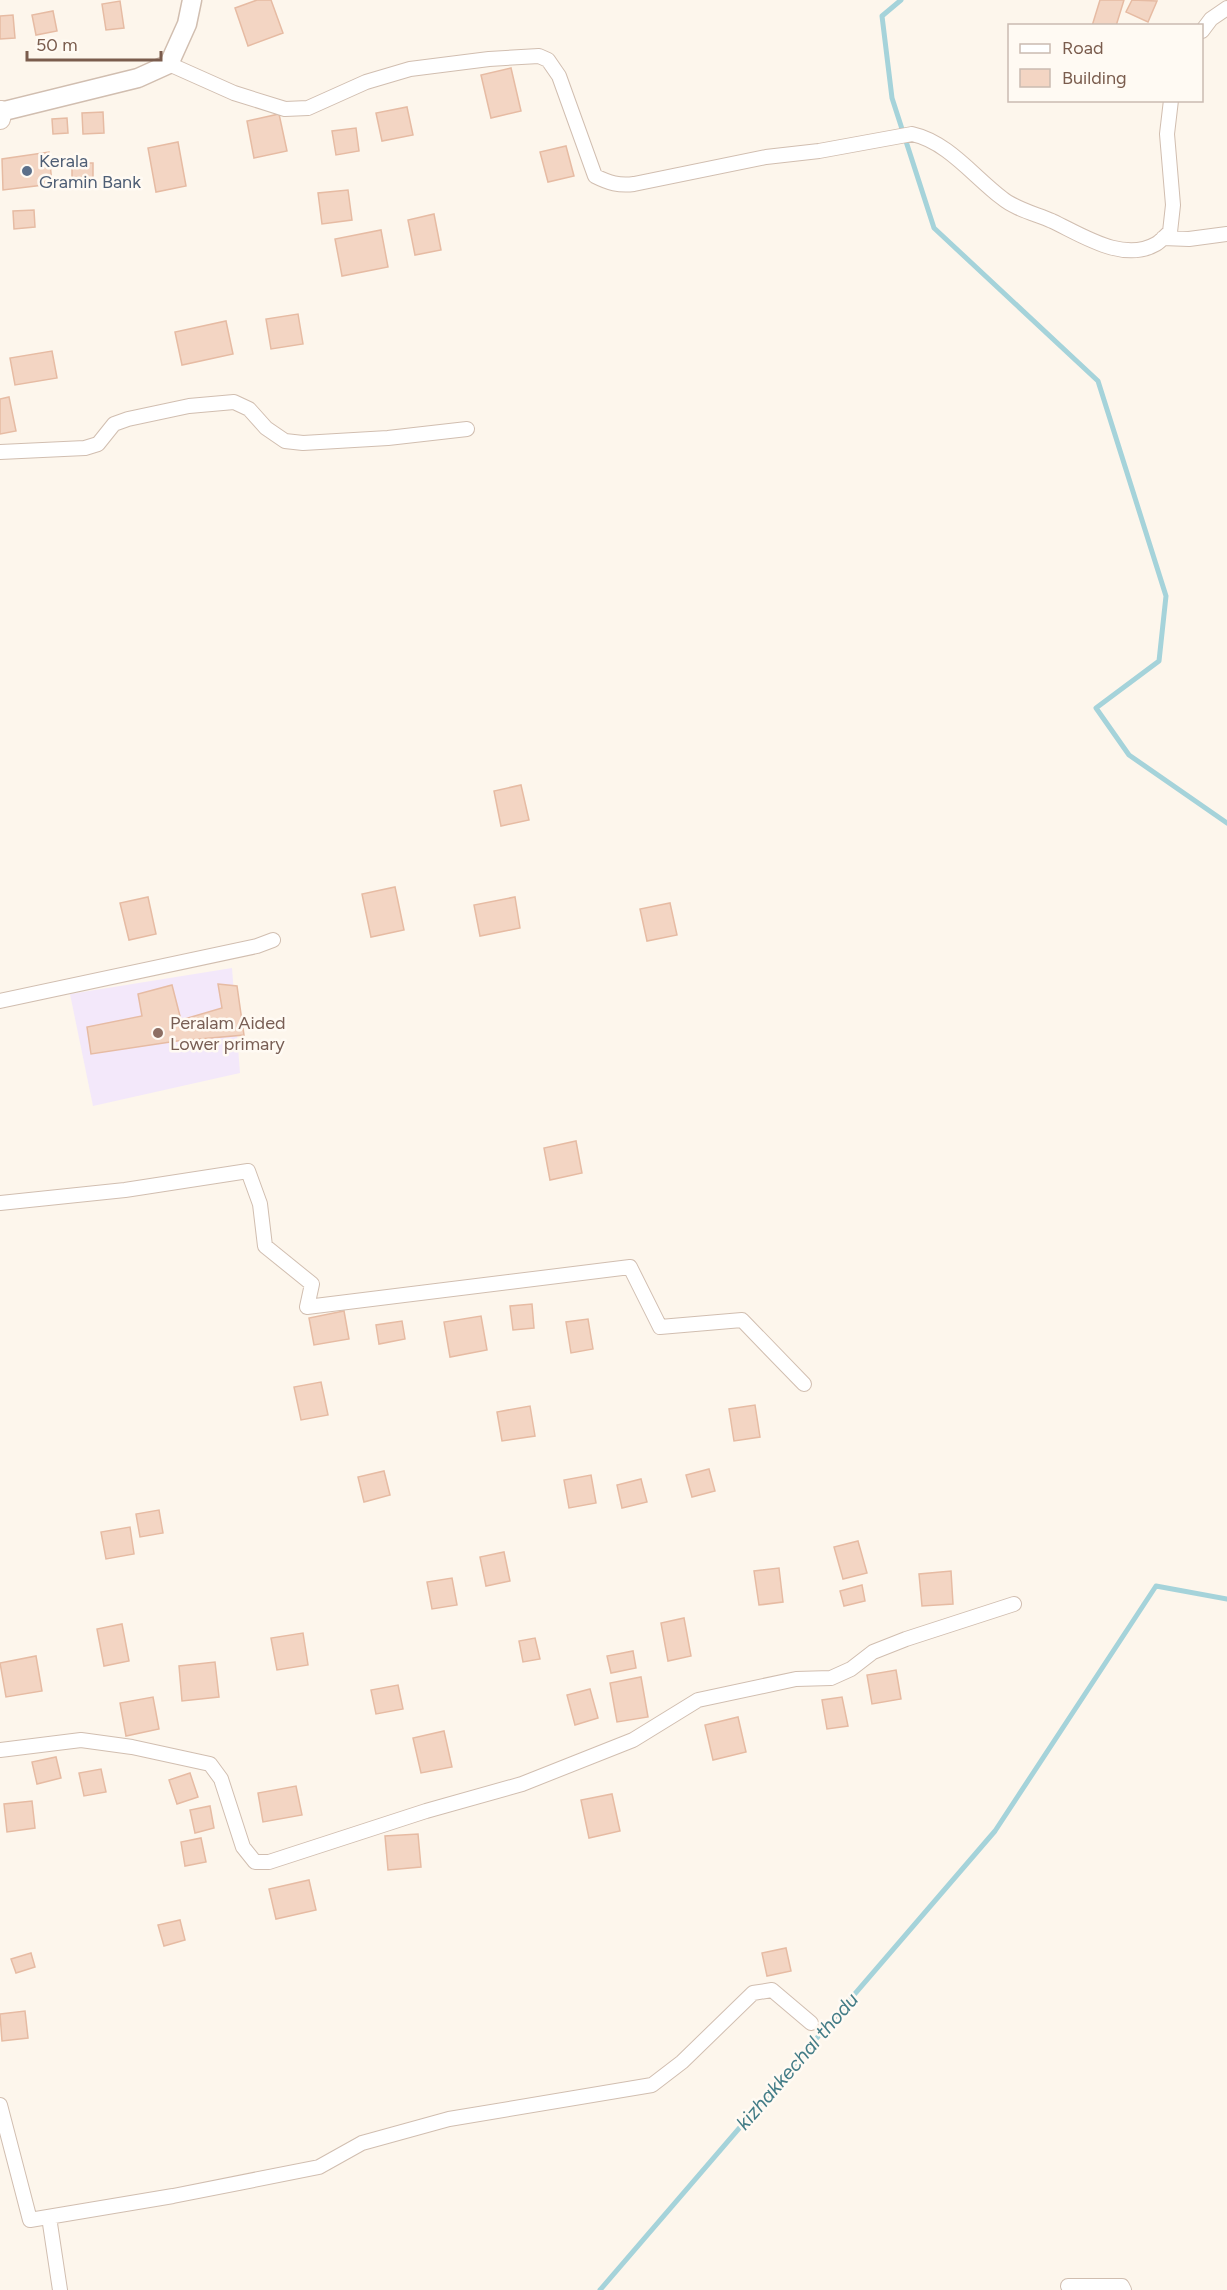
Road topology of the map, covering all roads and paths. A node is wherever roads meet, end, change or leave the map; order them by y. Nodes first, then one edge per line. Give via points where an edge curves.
1 (192, 0) edge
2 (1227, 8) edge
3 (1203, 31) edge
4 (169, 64) junction
5 (1172, 102) edge
6 (0, 114) edge
7 (1227, 234) edge
8 (1163, 238) junction
9 (467, 429) dead end
10 (0, 452) edge
11 (273, 940) dead end
12 (0, 1002) edge
13 (0, 1203) edge
14 (804, 1384) dead end
15 (1014, 1604) dead end
16 (0, 1750) edge
17 (811, 2023) dead end
18 (0, 2105) edge
19 (49, 2217) junction
20 (1068, 2286) dead end
21 (60, 2290) edge
22 (1124, 2290) edge

1 - 4 street via 187,24
2 - 3 street
4 - 6 street via 138,78
4 - 8 street via 234,93 285,109 308,108 366,82 410,69 539,56 548,60 559,76 595,176 621,186 766,157 912,134 948,152 1004,200 1102,245 1141,249
5 - 8 street via 1167,134 1173,205 1170,232
7 - 8 street
9 - 10 street via 388,438 285,441 234,402 189,406 128,419 114,424 99,444 85,448
11 - 12 street
13 - 14 street via 125,1190 248,1171 260,1204 265,1245 312,1284 307,1307 630,1267 660,1327 742,1320
15 - 16 street via 873,1652 831,1678 796,1679 698,1700 633,1740 522,1784 269,1862 255,1862 243,1847 221,1779 210,1764 81,1740
17 - 19 street via 772,1990 753,1993 682,2062 651,2085 449,2119 362,2143 319,2167
18 - 19 street via 30,2220
19 - 21 street
20 - 22 street via 1122,2286

